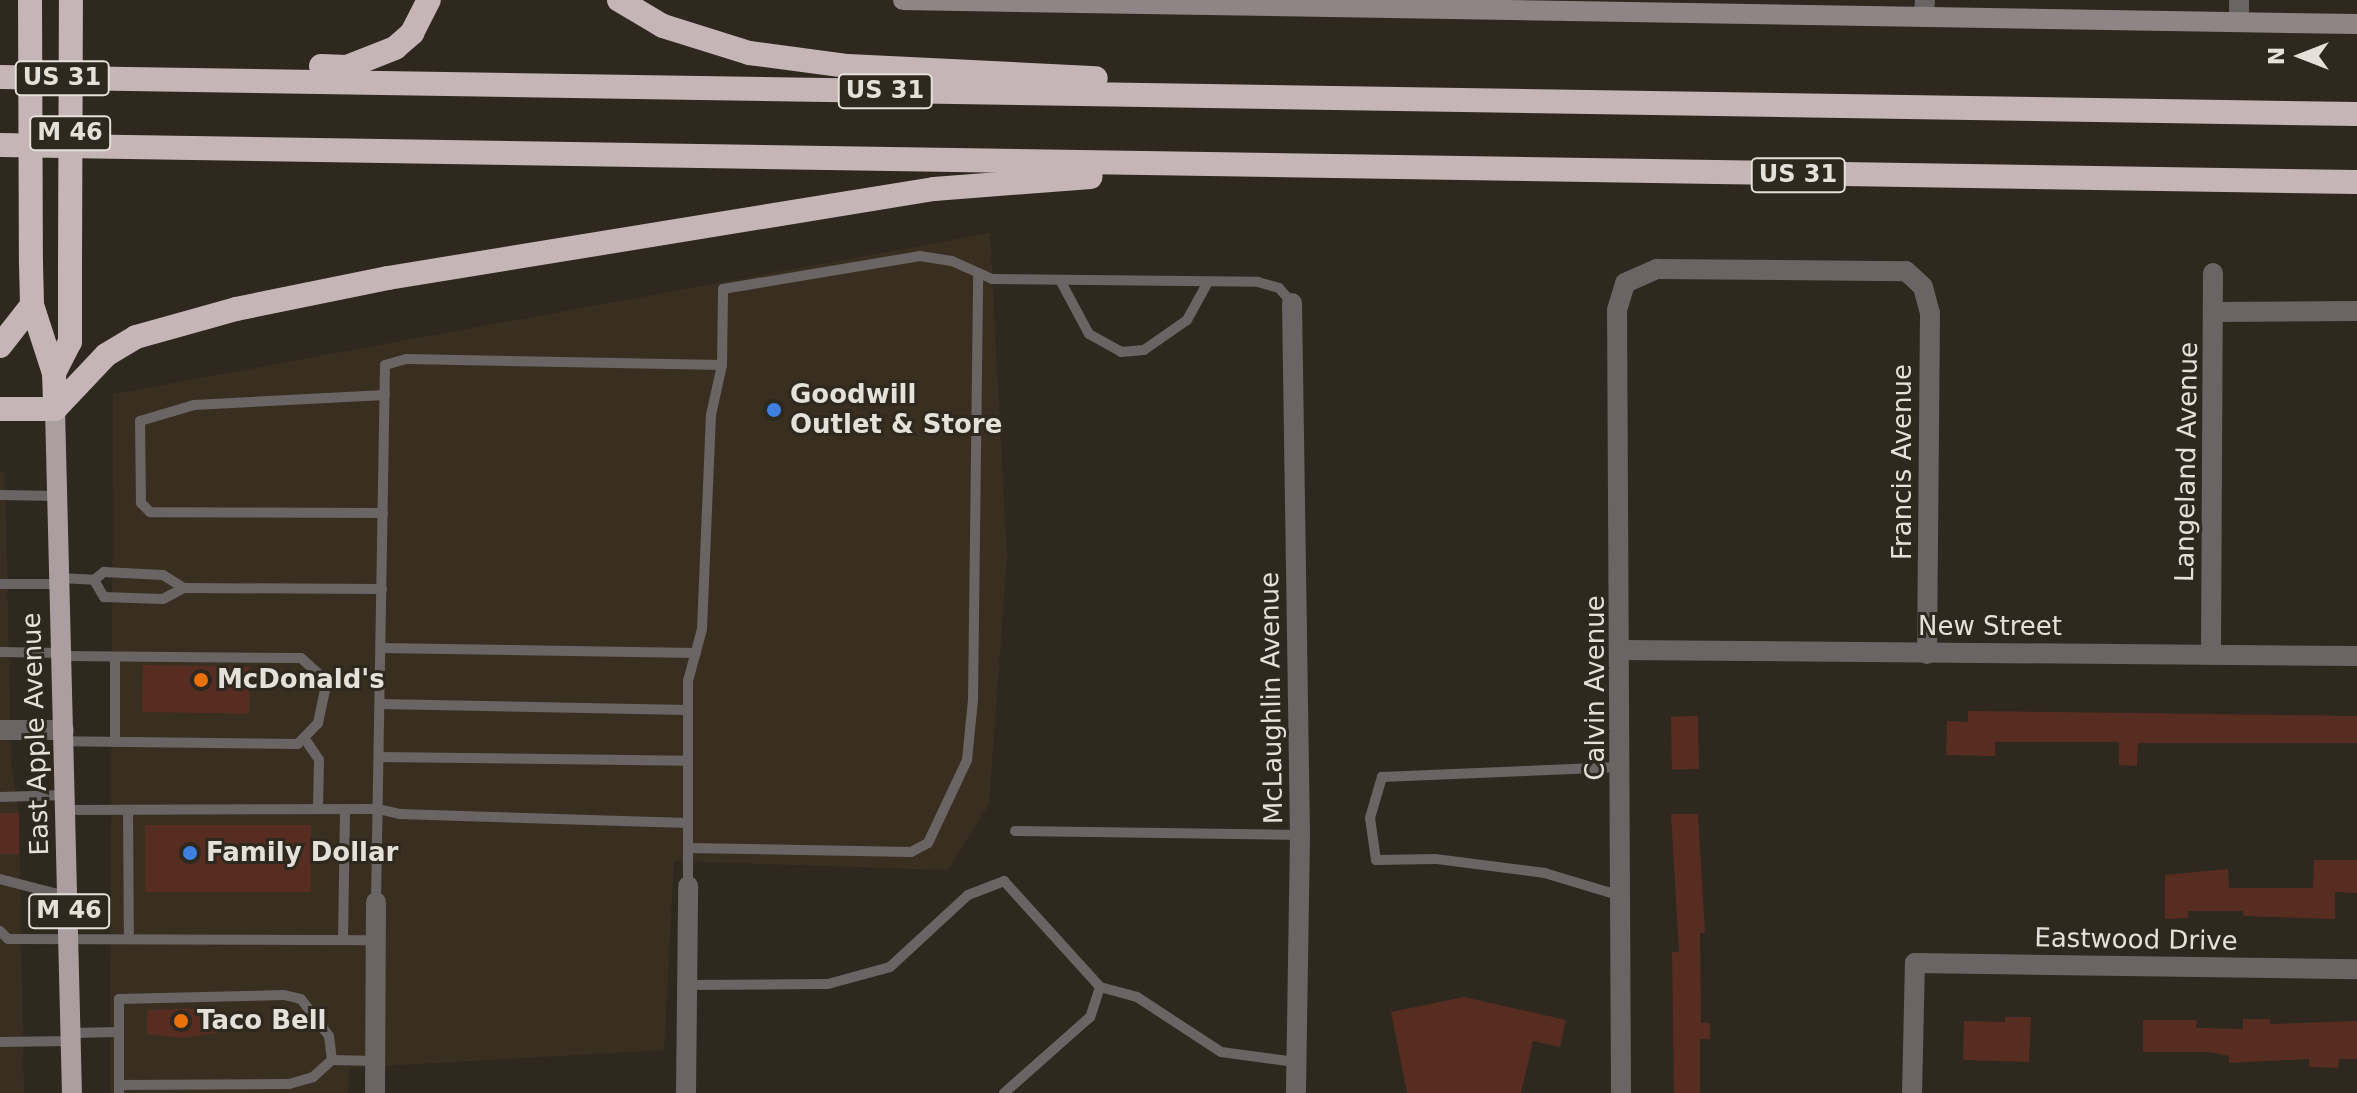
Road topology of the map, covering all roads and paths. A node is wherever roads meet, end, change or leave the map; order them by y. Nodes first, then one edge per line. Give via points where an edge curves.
1 (30, 0) edge
2 (71, 0) edge
3 (429, 0) edge
4 (619, 0) edge
5 (903, 0) edge
6 (2239, 0) edge
7 (976, 1) edge
8 (1287, 2) edge
9 (1924, 8) edge
10 (2239, 22) junction
11 (2357, 24) edge
12 (0, 77) edge
13 (125, 79) junction
14 (1241, 97) junction
15 (2357, 114) edge
16 (0, 145) edge
17 (1239, 166) junction
18 (2357, 182) edge
19 (978, 273) junction
20 (2213, 273) dead end
21 (1912, 276) joint
22 (1060, 280) junction
23 (1208, 282) junction
24 (1292, 303) joint
25 (32, 305) junction
26 (2357, 311) edge
27 (2214, 312) junction
28 (0, 346) edge
29 (722, 365) junction
30 (54, 373) junction
31 (385, 395) junction
32 (0, 409) edge
33 (55, 409) junction
34 (0, 495) edge
35 (57, 496) junction
36 (383, 513) junction
37 (94, 580) junction
38 (60, 581) junction
39 (0, 584) edge
40 (184, 588) junction
41 (382, 589) junction
42 (381, 648) junction
43 (1622, 650) junction
44 (0, 652) edge
45 (2211, 652) junction
46 (696, 653) junction
47 (1927, 654) junction
48 (62, 655) junction
49 (2357, 656) edge
50 (115, 657) junction
51 (380, 704) junction
52 (688, 710) junction
53 (0, 730) edge
54 (64, 735) junction
55 (305, 739) junction
56 (115, 741) junction
57 (379, 757) junction
58 (688, 761) junction
59 (1623, 767) junction
60 (0, 797) edge
61 (66, 803) junction
62 (318, 809) junction
63 (345, 809) junction
64 (378, 809) junction
65 (128, 810) junction
66 (688, 823) junction
67 (1015, 831) dead end
68 (1300, 835) junction
69 (688, 848) junction
70 (0, 879) edge
71 (688, 886) joint
72 (1621, 896) junction
73 (69, 897) junction
74 (376, 902) joint
75 (3, 936) edge
76 (69, 937) junction
77 (129, 938) junction
78 (343, 940) junction
79 (377, 940) junction
80 (2357, 969) edge
81 (688, 985) junction
82 (1100, 987) junction
83 (119, 1032) junction
84 (71, 1037) junction
85 (0, 1042) edge
86 (332, 1060) junction
87 (376, 1061) junction
88 (1295, 1062) junction
89 (119, 1089) edge
90 (72, 1093) edge
91 (375, 1093) edge
92 (686, 1093) edge
93 (1004, 1093) edge
94 (1296, 1093) edge
95 (1621, 1093) edge
96 (1912, 1093) edge

1 - 25 highway, East Apple Avenue / M 46, bridge
2 - 30 highway, East Apple Avenue / M 46, bridge via 70,342
3 - 13 highway via 412,33 371,61 347,67 214,65
4 - 14 highway via 663,26 749,53 891,69 1126,79
5 - 7 street
6 - 10 street
7 - 8 street
8 - 9 street
9 - 10 street
10 - 11 street
12 - 13 highway, US 31
13 - 14 highway, US 31
14 - 15 highway, US 31
16 - 17 highway, US 31
17 - 18 highway, US 31
17 - 33 highway via 934,189 419,273 236,309 136,337 106,355
19 - 22 lane via 992,279
19 - 29 lane via 920,256 723,289
19 - 69 lane via 973,700 967,760 928,843 911,852
20 - 27 street, Langeland Avenue
21 - 43 street, Calvin Avenue via 1906,271 1657,269 1625,283 1617,310
21 - 47 street, Francis Avenue via 1923,287 1930,313
22 - 23 lane
22 - 23 lane via 1089,334 1121,352 1144,350 1187,320
23 - 24 lane via 1258,282 1279,288
24 - 68 street, McLaughlin Avenue
25 - 28 highway
25 - 30 highway, East Apple Avenue / M 46
26 - 27 street
27 - 45 street, Langeland Avenue
29 - 31 lane via 406,359 385,365
29 - 46 lane via 711,415 702,629
30 - 33 highway, East Apple Avenue / M 46
31 - 36 lane
31 - 36 lane via 194,405 140,421 141,503 150,512
32 - 33 highway
33 - 35 main road, East Apple Avenue / M 46
34 - 35 lane
35 - 38 main road, East Apple Avenue / M 46
36 - 41 lane
37 - 38 lane
37 - 40 lane via 104,572 163,575
37 - 40 lane via 104,597 163,599
38 - 39 lane
38 - 48 main road, East Apple Avenue / M 46
40 - 41 lane
41 - 42 lane
42 - 46 lane
42 - 51 lane
43 - 47 street, New Street
43 - 59 street, Calvin Avenue
44 - 48 lane
45 - 47 street, New Street
45 - 49 street, New Street
46 - 52 lane
48 - 50 lane
48 - 54 main road, East Apple Avenue / M 46
50 - 55 lane via 301,658 319,674 325,690 325,707
50 - 56 lane
51 - 52 lane
51 - 57 lane
52 - 58 lane
53 - 54 street
54 - 56 lane
54 - 61 main road, East Apple Avenue / M 46
55 - 56 lane via 298,744
55 - 62 lane via 319,760
57 - 58 lane
57 - 64 lane
58 - 66 lane
59 - 72 street, Calvin Avenue
59 - 72 lane via 1382,777 1370,818 1376,860 1435,859 1545,873
60 - 61 lane
61 - 65 lane
61 - 73 main road, East Apple Avenue / M 46
62 - 63 lane
62 - 65 lane
63 - 64 lane
63 - 78 lane
64 - 66 lane via 399,814
64 - 74 lane
65 - 77 lane
66 - 69 lane
67 - 68 lane
68 - 88 street, McLaughlin Avenue
69 - 71 lane
70 - 73 lane
71 - 81 street
72 - 95 street, Calvin Avenue
73 - 76 main road, East Apple Avenue / M 46
74 - 79 street
75 - 76 lane
76 - 77 lane
76 - 84 main road, East Apple Avenue / M 46
77 - 78 lane
78 - 79 lane
79 - 87 street
80 - 96 street, Eastwood Drive via 1915,963
81 - 82 lane via 828,984 890,967 968,895 1004,881
81 - 92 street
82 - 88 lane via 1137,997 1221,1052
82 - 93 lane via 1090,1017
83 - 84 lane
83 - 86 lane via 119,999 284,995 301,999 314,1011 329,1036
83 - 89 lane
84 - 85 lane
84 - 90 main road, East Apple Avenue / M 46
86 - 87 lane
86 - 89 lane via 313,1077 289,1084
87 - 91 street
88 - 94 street, McLaughlin Avenue

